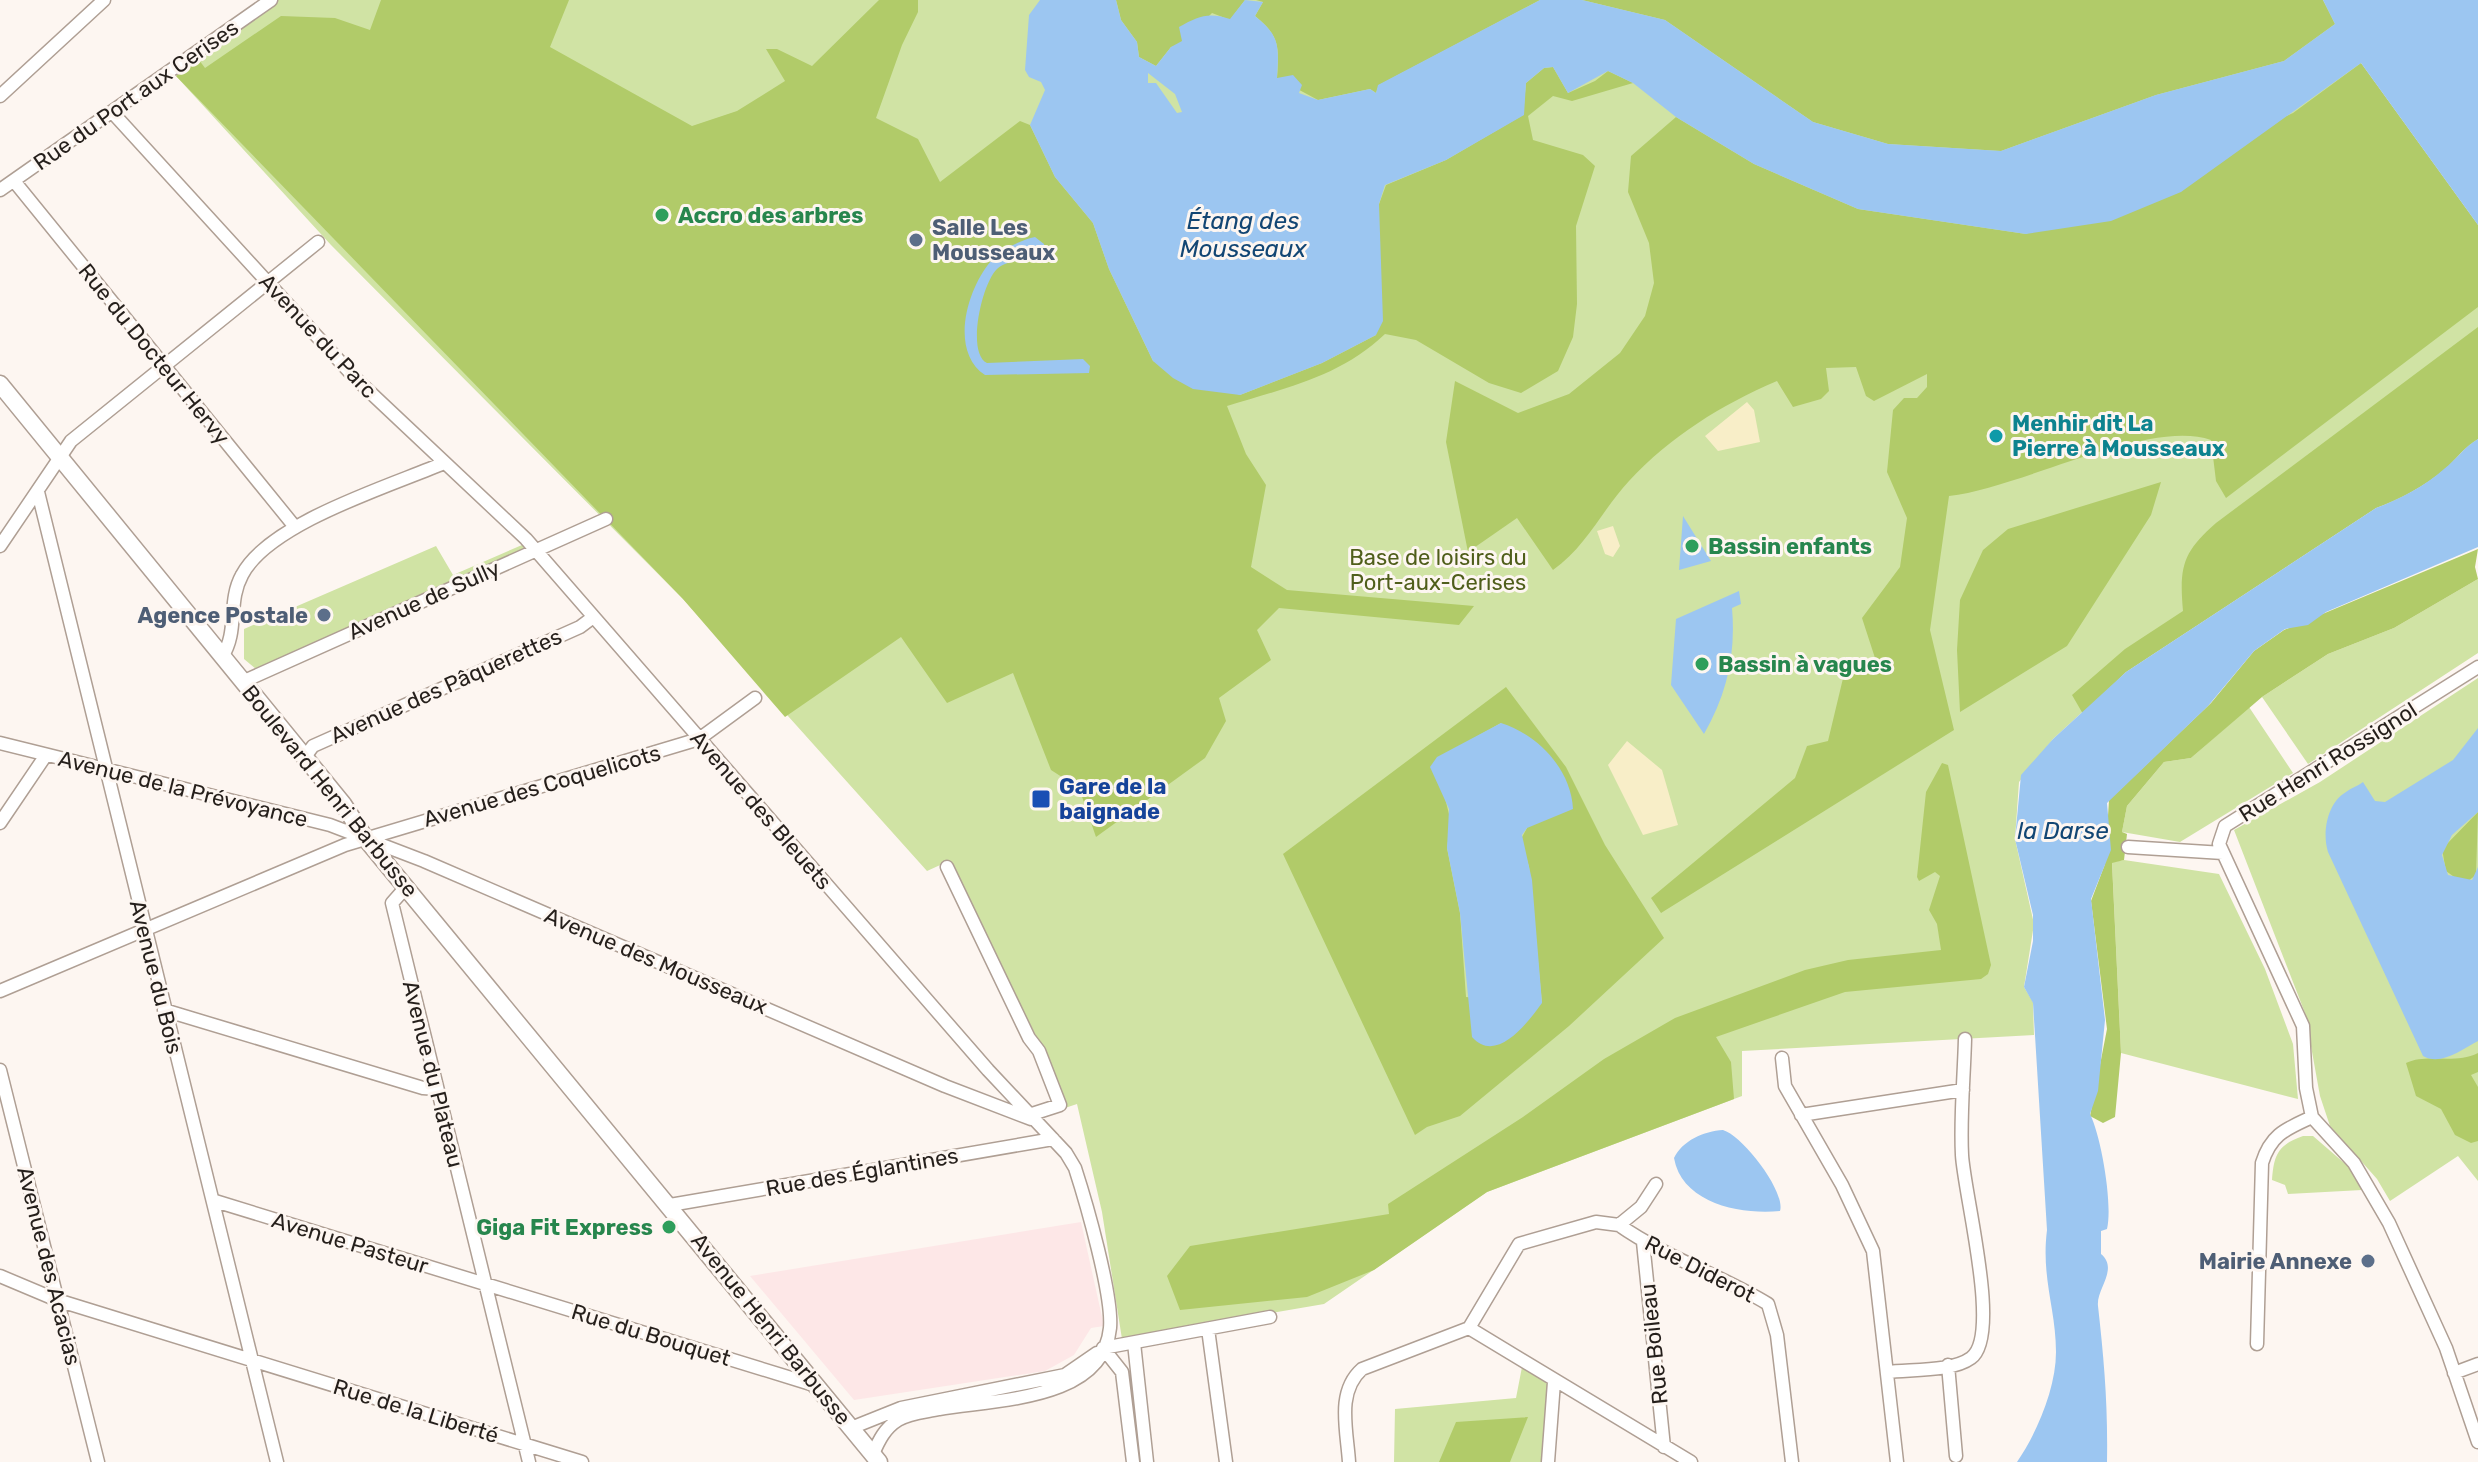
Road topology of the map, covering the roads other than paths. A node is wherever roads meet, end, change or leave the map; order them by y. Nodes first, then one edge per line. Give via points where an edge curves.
1 (104, 0) edge
2 (271, 0) edge
3 (0, 96) edge
4 (112, 112) junction
5 (14, 181) junction
6 (0, 190) edge
7 (318, 242) dead end
8 (268, 283) junction
9 (164, 367) junction
10 (0, 384) edge
11 (58, 457) junction
12 (444, 463) junction
13 (38, 492) junction
14 (606, 519) dead end
15 (295, 527) junction
16 (0, 546) edge
17 (536, 550) junction
18 (592, 618) junction
19 (222, 657) junction
20 (2478, 667) edge
21 (242, 682) junction
22 (755, 698) dead end
23 (699, 739) junction
24 (0, 743) edge
25 (46, 755) junction
26 (304, 758) junction
27 (105, 769) junction
28 (0, 823) edge
29 (365, 838) junction
30 (2128, 847) dead end
31 (2223, 853) junction
32 (947, 867) dead end
33 (407, 886) junction
34 (144, 930) junction
35 (0, 991) edge
36 (164, 1010) junction
37 (1965, 1039) dead end
38 (1782, 1058) dead end
39 (0, 1070) edge
40 (437, 1089) junction
41 (1963, 1090) junction
42 (1801, 1115) junction
43 (1031, 1117) junction
44 (2312, 1117) junction
45 (1053, 1139) junction
46 (1656, 1184) dead end
47 (215, 1201) junction
48 (666, 1201) junction
49 (1619, 1225) junction
50 (1643, 1242) junction
51 (0, 1276) edge
52 (485, 1285) junction
53 (57, 1300) junction
54 (1270, 1317) dead end
55 (1469, 1328) junction
56 (1208, 1329) junction
57 (1134, 1343) junction
58 (2257, 1344) dead end
59 (1103, 1348) junction
60 (249, 1361) junction
61 (2478, 1364) edge
62 (1948, 1365) junction
63 (1887, 1372) junction
64 (2454, 1373) junction
65 (1554, 1382) junction
66 (817, 1386) junction
67 (851, 1428) junction
68 (2478, 1442) edge
69 (524, 1444) junction
70 (1664, 1447) junction
71 (1956, 1456) dead end
72 (876, 1458) edge
73 (98, 1462) edge
74 (277, 1462) edge
75 (529, 1462) edge
76 (582, 1462) edge
77 (1133, 1462) edge
78 (1147, 1462) edge
79 (1226, 1462) edge
80 (1349, 1462) edge
81 (1548, 1462) edge
82 (1691, 1462) edge
83 (1792, 1462) edge
84 (1897, 1462) edge

1 - 3 street
2 - 4 street, Rue du Port aux Cerises
4 - 5 street, Rue du Port aux Cerises
4 - 8 street, Avenue du Parc
5 - 6 street, Rue du Port aux Cerises
5 - 9 street, Rue du Docteur Hervy
7 - 8 street
8 - 9 street
8 - 12 street, Avenue du Parc via 355,378
9 - 11 street
9 - 15 street, Rue du Docteur Hervy
10 - 11 main road, Boulevard Henri Barbusse
11 - 13 street
11 - 19 main road, Boulevard Henri Barbusse
12 - 15 street
12 - 17 street, Avenue du Parc
13 - 16 street
13 - 27 street, Avenue du Bois
14 - 17 street, Avenue de Sully
15 - 19 street via 259,550 241,576 231,640
17 - 18 street, Avenue des Bleuets
17 - 21 street, Avenue de Sully
18 - 23 street, Avenue des Bleuets
18 - 26 street, Avenue des Pâquerettes via 313,746
19 - 21 main road, Boulevard Henri Barbusse
20 - 31 street, Rue Henri Rossignol via 2225,826 2219,844
21 - 26 main road, Boulevard Henri Barbusse
22 - 23 street, Avenue des Coquelicots
23 - 29 street, Avenue des Coquelicots
23 - 43 street, Avenue des Bleuets
24 - 25 street, Avenue de la Prévoyance
25 - 27 street, Avenue de la Prévoyance
25 - 28 street
26 - 29 main road, Boulevard Henri Barbusse
27 - 29 street, Avenue de la Prévoyance
27 - 34 street, Avenue du Bois
29 - 33 main road, Boulevard Henri Barbusse
29 - 34 street, Avenue des Coquelicots
29 - 43 street, Avenue des Mousseaux via 945,1086
30 - 31 street
31 - 44 street via 2303,1026
32 - 43 street via 1015,1012 1039,1051 1060,1105
33 - 40 street, Avenue du Plateau via 392,903
33 - 48 main road, Boulevard Henri Barbusse
34 - 35 street, Avenue des Coquelicots
34 - 36 street, Avenue du Bois
36 - 40 street
36 - 47 street, Avenue du Bois
37 - 41 street
38 - 42 street via 1785,1086
39 - 53 street, Avenue des Acacias
40 - 52 street, Avenue du Plateau
41 - 42 street
41 - 62 street via 1962,1159 1984,1341 1972,1358
42 - 63 street via 1873,1251
43 - 45 street, Avenue des Bleuets
44 - 58 street via 2279,1132 2262,1163
44 - 64 street via 2354,1163 2389,1223
45 - 48 street, Rue des Églantines
45 - 59 street, Avenue des Bleuets via 1075,1168 1109,1302 1110,1326
46 - 49 street via 1641,1207
47 - 52 street, Avenue Pasteur
47 - 60 street, Avenue du Bois
48 - 66 main road, Avenue Henri Barbusse
49 - 50 street, Rue Diderot
49 - 55 street via 1596,1222 1519,1244
50 - 70 street, Rue Boileau
50 - 83 street, Rue Diderot via 1726,1278 1768,1304 1777,1335
51 - 53 street, Rue de la Liberté
52 - 66 street, Rue du Bouquet
52 - 69 street, Avenue du Plateau
53 - 60 street, Rue de la Liberté
53 - 73 street, Avenue des Acacias
54 - 56 street
55 - 65 street
55 - 80 street via 1353,1377 1345,1396
56 - 57 street
56 - 79 street
57 - 59 street
57 - 78 street
59 - 67 street via 1065,1375 901,1408
59 - 72 street via 1091,1371 1070,1385 905,1416 883,1433
59 - 77 street via 1122,1372
60 - 69 street, Rue de la Liberté
60 - 74 street, Avenue du Bois
61 - 64 street
62 - 63 street
62 - 71 street
63 - 84 street
64 - 68 street
65 - 70 street
65 - 81 street
66 - 67 main road, Avenue Henri Barbusse
67 - 72 main road, Avenue Henri Barbusse
69 - 75 street, Avenue du Plateau
69 - 76 street, Rue de la Liberté
70 - 82 street

